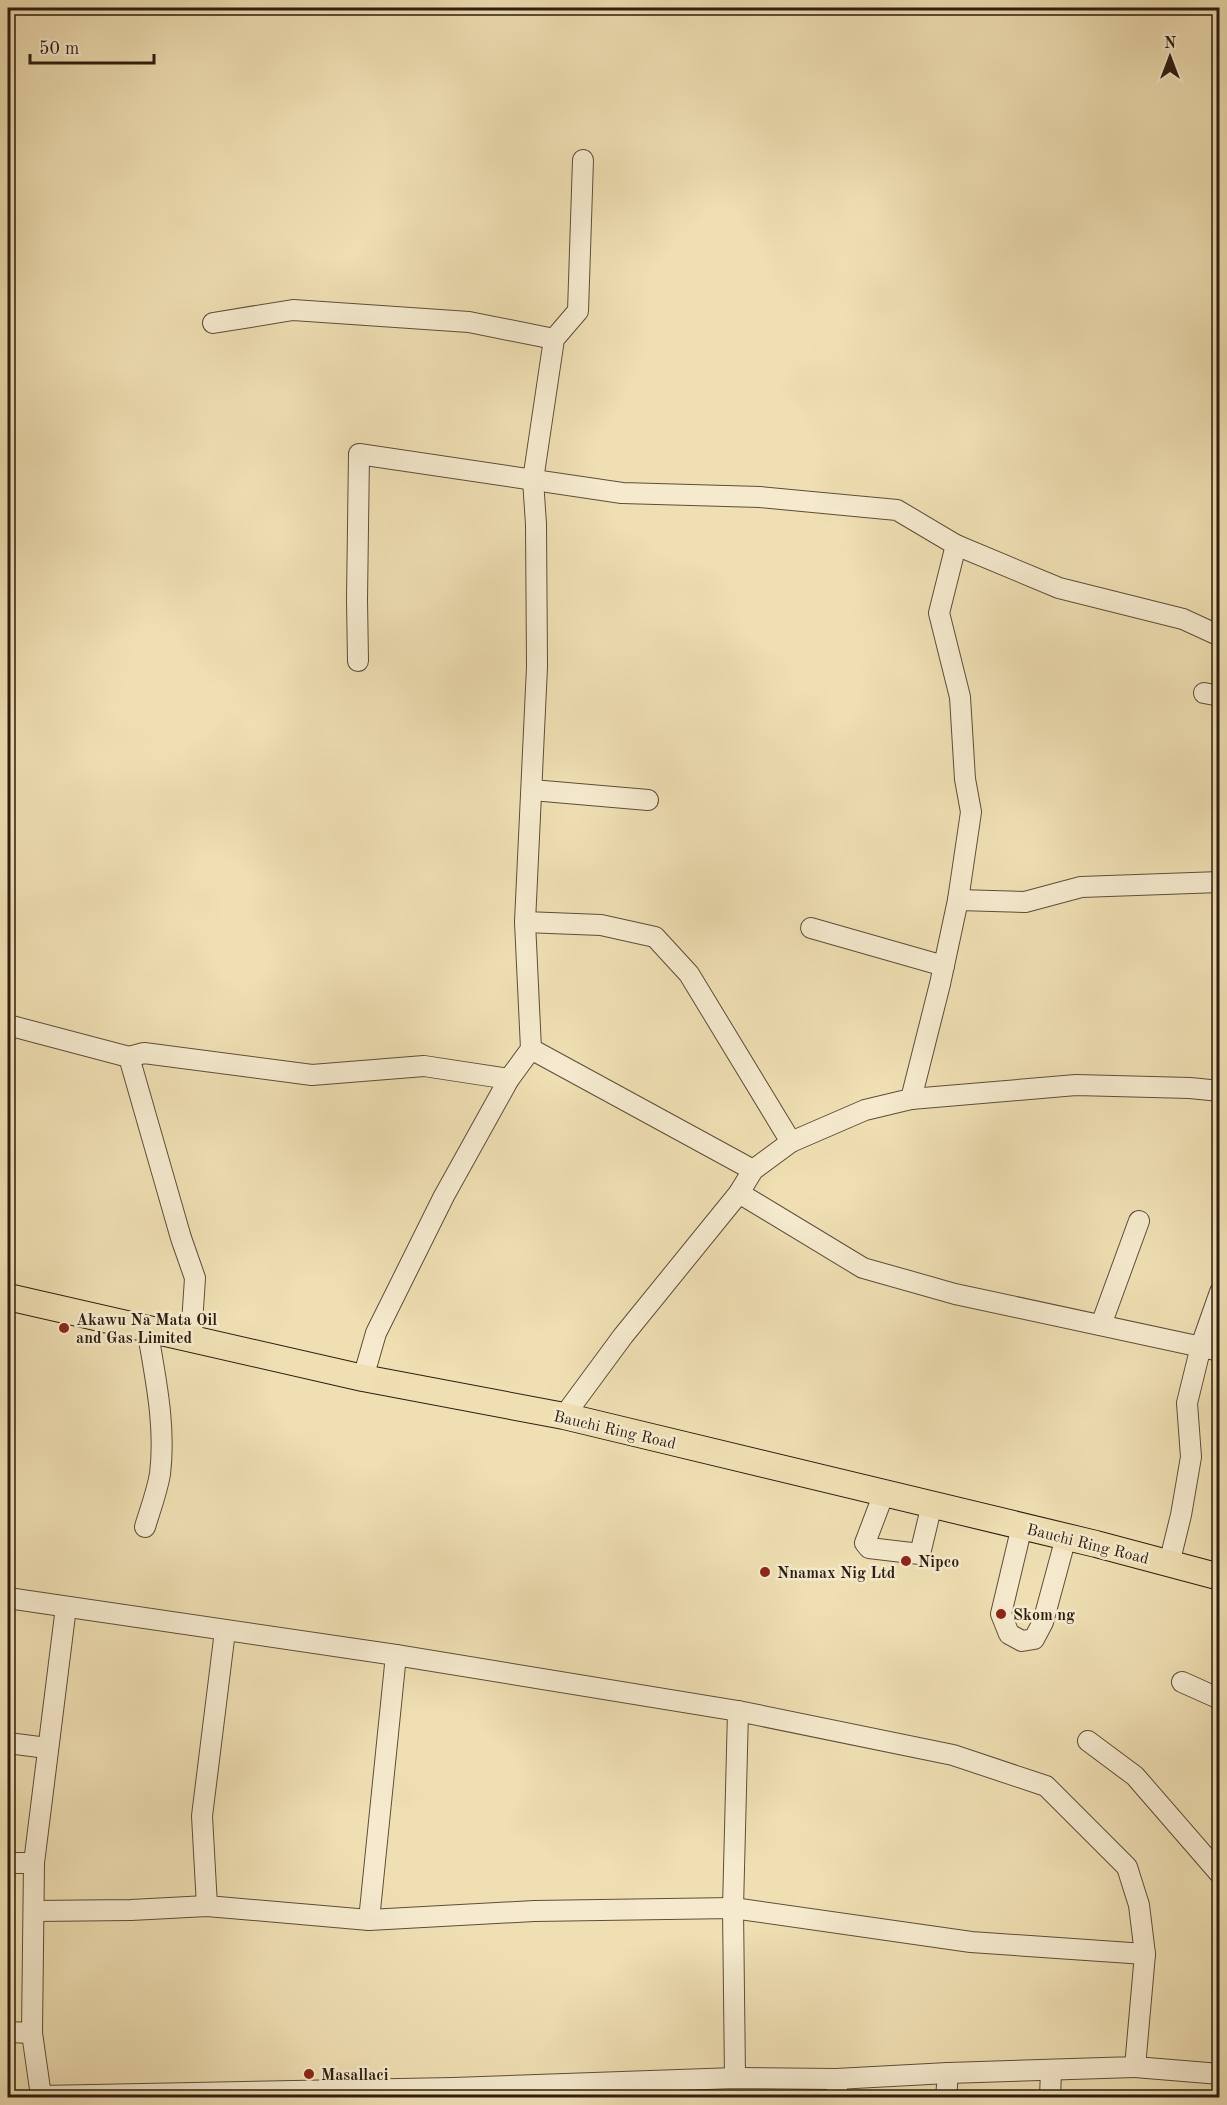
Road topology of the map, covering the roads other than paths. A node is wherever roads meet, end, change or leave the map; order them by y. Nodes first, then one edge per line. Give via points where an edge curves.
1 (583, 160) dead end
2 (213, 323) dead end
3 (554, 339) junction
4 (533, 480) junction
5 (956, 545) junction
6 (1220, 636) edge
7 (358, 661) dead end
8 (532, 790) junction
9 (648, 800) dead end
10 (1220, 882) edge
11 (958, 900) junction
12 (525, 922) junction
13 (811, 928) dead end
14 (944, 966) junction
15 (8, 1025) edge
16 (531, 1049) junction
17 (129, 1057) junction
18 (509, 1079) junction
19 (1220, 1091) edge
20 (911, 1099) junction
21 (791, 1142) junction
22 (753, 1170) junction
23 (739, 1193) junction
24 (1139, 1221) dead end
25 (1220, 1292) edge
26 (8, 1297) edge
27 (1101, 1324) junction
28 (147, 1328) junction
29 (191, 1339) junction
30 (1210, 1348) edge
31 (363, 1378) junction
32 (564, 1416) junction
33 (884, 1493) junction
34 (932, 1504) junction
35 (1022, 1526) junction
36 (145, 1527) dead end
37 (1066, 1537) junction
38 (1169, 1564) junction
39 (1220, 1577) edge
40 (8, 1598) edge
41 (66, 1607) junction
42 (225, 1631) junction
43 (396, 1655) junction
44 (1182, 1682) dead end
45 (1220, 1699) edge
46 (738, 1711) junction
47 (1088, 1741) dead end
48 (8, 1743) edge
49 (47, 1748) junction
50 (8, 1863) edge
51 (34, 1863) junction
52 (1220, 1874) edge
53 (207, 1906) junction
54 (733, 1908) junction
55 (34, 1911) junction
56 (369, 1920) junction
57 (1145, 1954) junction
58 (8, 2032) edge
59 (32, 2033) junction
60 (1135, 2067) junction
61 (1051, 2070) junction
62 (948, 2073) junction
63 (1220, 2074) edge
64 (735, 2078) junction
65 (837, 2088) edge
66 (946, 2097) edge
67 (1050, 2097) edge

1 - 3 street via 578,311
2 - 3 street via 292,310 469,322
3 - 4 street
4 - 5 street via 622,493 760,497 897,510
4 - 7 street via 358,454
4 - 8 street via 537,667
5 - 6 street via 1059,588 1183,619
5 - 11 street via 939,613 960,697 970,812
8 - 9 street
8 - 12 street
10 - 11 street via 1081,887 1025,902
11 - 14 street
12 - 16 street
12 - 21 street via 601,925 655,937 689,974
13 - 14 street
14 - 20 street
15 - 17 street
16 - 18 street
16 - 22 street
17 - 18 street via 144,1053 312,1075 424,1066
17 - 29 street via 195,1278
18 - 31 street via 396,1292 376,1333
19 - 20 street via 1076,1084
20 - 21 street via 865,1110
21 - 22 street
22 - 23 street
23 - 27 street via 863,1268 955,1294
23 - 32 street
24 - 27 street
25 - 30 street
26 - 28 main road, Bauchi Ring Road
27 - 30 street
28 - 29 main road, Bauchi Ring Road
28 - 36 street via 162,1443 159,1477
29 - 31 main road, Bauchi Ring Road
30 - 38 street via 1187,1403 1191,1456
31 - 32 main road, Bauchi Ring Road
32 - 33 main road, Bauchi Ring Road
33 - 34 main road, Bauchi Ring Road
33 - 34 street via 865,1543 869,1548 920,1554
34 - 35 main road, Bauchi Ring Road
35 - 37 main road, Bauchi Ring Road
35 - 37 street via 1001,1614 1009,1635 1022,1641 1034,1639 1043,1622
37 - 38 main road, Bauchi Ring Road
38 - 39 main road, Bauchi Ring Road
40 - 41 street
41 - 42 street
41 - 49 street
42 - 43 street
42 - 53 street via 202,1816
43 - 46 street
43 - 56 street
44 - 45 street
46 - 54 street
46 - 57 street via 953,1755 1046,1786 1127,1867 1139,1905
47 - 52 street via 1136,1776
48 - 49 street
49 - 51 street
50 - 51 street
51 - 55 street
53 - 55 street
53 - 56 street
54 - 56 street via 534,1911
54 - 57 street via 971,1942
54 - 64 street
55 - 59 street
57 - 60 street
58 - 59 street
59 - 64 street via 41,2097
60 - 61 street
60 - 63 street
61 - 62 street
61 - 67 street
62 - 65 street
62 - 66 street
64 - 65 street

